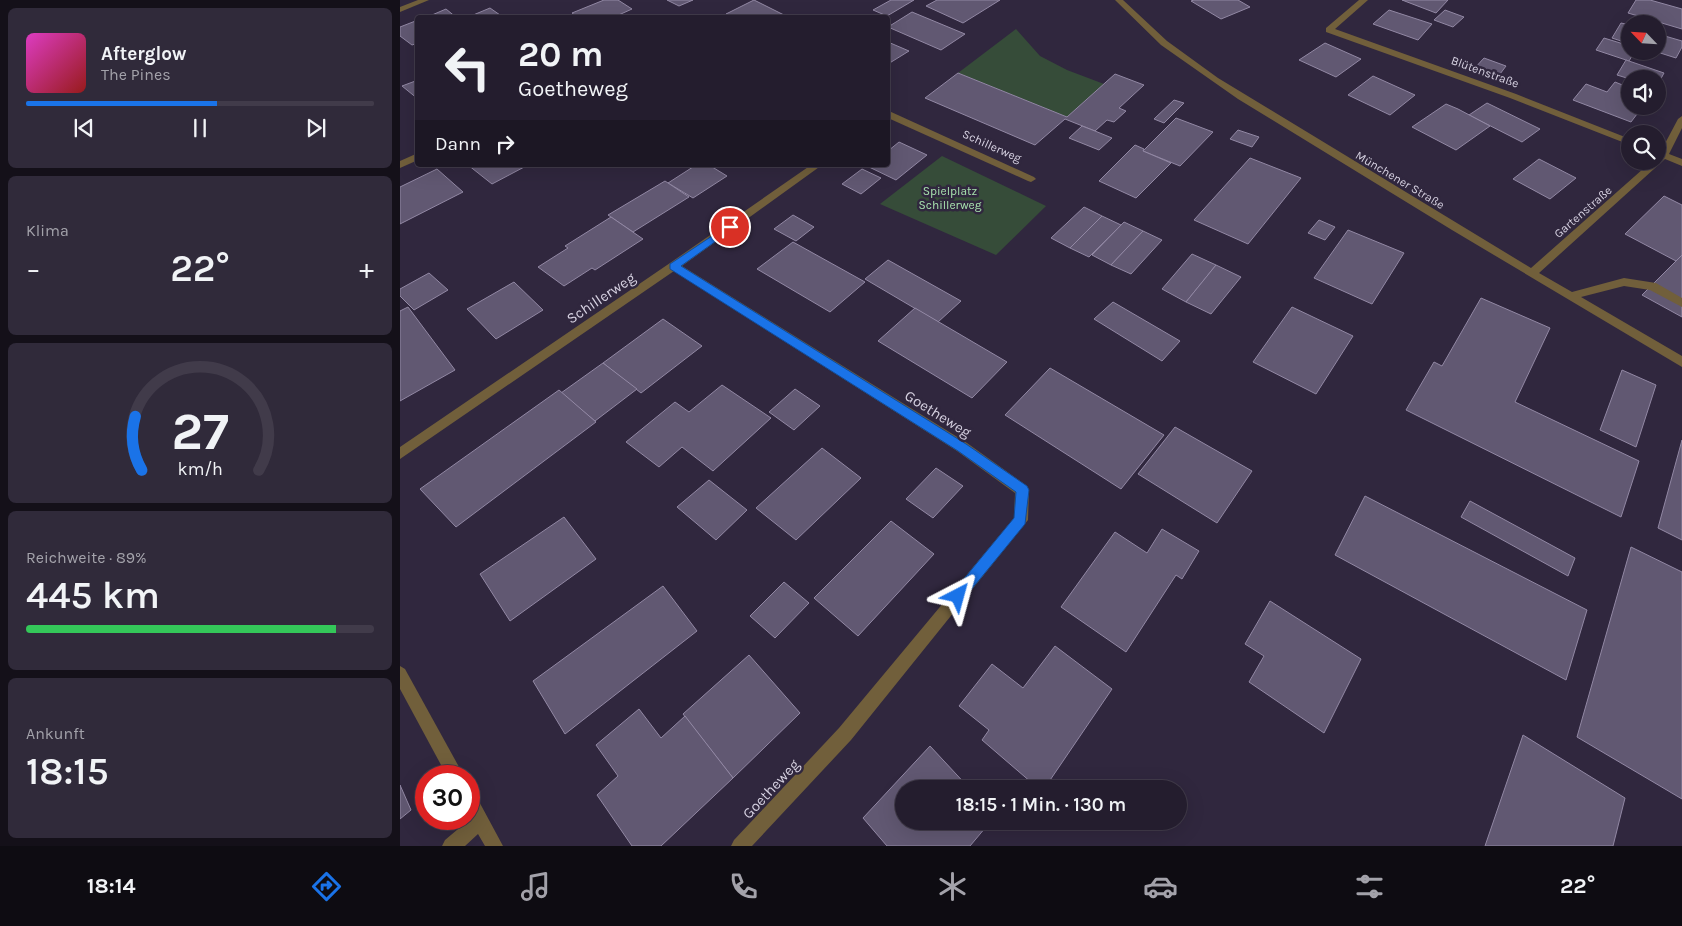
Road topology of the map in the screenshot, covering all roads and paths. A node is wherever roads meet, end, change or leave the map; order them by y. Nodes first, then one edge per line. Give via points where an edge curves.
1 (424, 0) edge
2 (1119, 0) edge
3 (1364, 0) edge
4 (400, 10) edge
5 (890, 114) edge
6 (1682, 119) edge
7 (1621, 138) edge
8 (1666, 144) edge
9 (1666, 157) edge
10 (415, 158) edge
11 (1682, 164) edge
12 (400, 165) edge
13 (814, 167) edge
14 (1649, 170) edge
15 (1031, 179) dead end
16 (674, 266) junction
17 (1532, 273) junction
18 (1571, 296) junction
19 (1682, 303) edge
20 (1682, 362) edge
21 (400, 454) edge
22 (400, 674) edge
23 (450, 765) edge
24 (480, 822) edge
25 (470, 830) edge
26 (451, 846) edge
27 (494, 846) edge
28 (740, 846) edge

1 - 4 street
2 - 17 street, Münchener Straße via 1173,50 1221,84
3 - 7 street, Blütenstraße via 1329,30 1514,96
5 - 15 street, Schillerweg
6 - 8 street, Gartenstraße
9 - 11 street
10 - 12 street
13 - 16 street, Schillerweg
14 - 17 street, Gartenstraße
16 - 21 street, Schillerweg
16 - 28 street, Goetheweg via 962,447 1022,490 1020,520 845,734
17 - 18 street, Münchener Straße
18 - 19 street via 1624,282 1652,286
18 - 20 street, Münchener Straße
22 - 23 street
24 - 27 street
25 - 26 street

